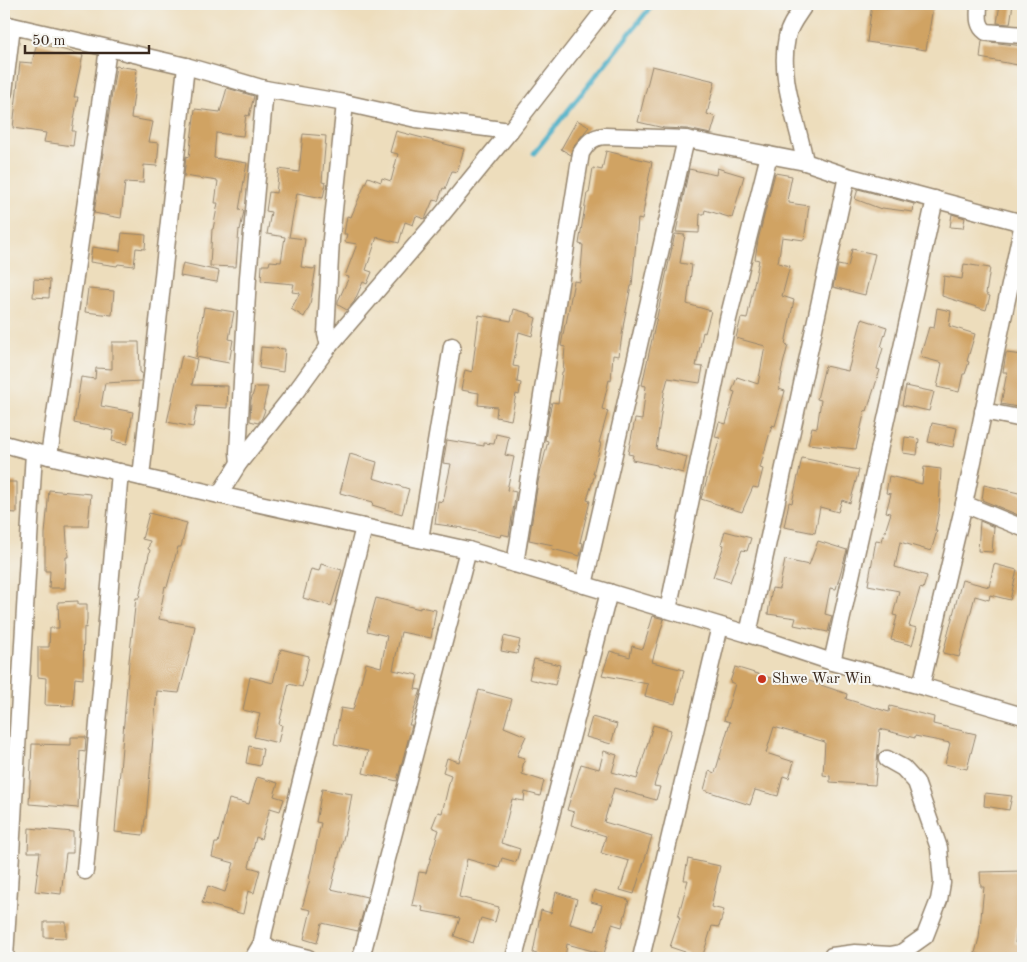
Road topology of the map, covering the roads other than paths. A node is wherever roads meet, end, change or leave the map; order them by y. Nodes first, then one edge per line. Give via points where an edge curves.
1 (609, 4) edge
2 (805, 4) edge
3 (979, 4) edge
4 (8, 25) edge
5 (1023, 35) edge
6 (108, 48) junction
7 (186, 66) junction
8 (265, 89) junction
9 (4, 92) edge
10 (345, 103) junction
11 (510, 131) junction
12 (686, 140) junction
13 (769, 155) junction
14 (805, 162) junction
15 (848, 176) junction
16 (935, 199) junction
17 (1023, 223) edge
18 (329, 346) junction
19 (452, 346) dead end
20 (984, 411) junction
21 (1023, 419) edge
22 (4, 444) edge
23 (41, 454) junction
24 (239, 463) junction
25 (120, 472) junction
26 (141, 477) junction
27 (220, 495) junction
28 (964, 504) junction
29 (364, 527) junction
30 (1023, 528) edge
31 (420, 539) junction
32 (468, 550) junction
33 (514, 564) junction
34 (584, 585) junction
35 (608, 592) junction
36 (668, 610) junction
37 (720, 626) junction
38 (748, 634) junction
39 (832, 662) junction
40 (922, 686) junction
41 (1023, 716) edge
42 (887, 759) dead end
43 (85, 871) dead end
44 (262, 943) junction
45 (5, 958) edge
46 (253, 958) edge
47 (308, 958) edge
48 (361, 958) edge
49 (514, 958) edge
50 (642, 958) edge
51 (831, 958) edge

1 - 11 street
2 - 14 street via 787,36 785,55 793,119 801,138
3 - 5 street via 978,23 986,32
4 - 6 street
4 - 9 street
6 - 7 street
6 - 23 street
7 - 8 street
7 - 26 street
8 - 10 street
8 - 24 street via 248,277
10 - 11 street via 416,119
10 - 18 street via 331,239 326,334
11 - 18 street
12 - 13 street
12 - 33 street via 597,136 581,153
12 - 34 street
13 - 14 street
13 - 36 street via 728,319
14 - 15 street
15 - 16 street
15 - 38 street
16 - 17 street
16 - 39 street
17 - 20 street
18 - 24 street
19 - 31 street
20 - 21 street
20 - 28 street
22 - 23 street
23 - 25 street
23 - 45 street
24 - 27 street
25 - 26 street
25 - 43 street
26 - 27 street
27 - 29 street
28 - 30 street
28 - 40 street
29 - 31 street
29 - 44 street
31 - 32 street
32 - 33 street
32 - 48 street
33 - 34 street
34 - 35 street
35 - 36 street
35 - 49 street
36 - 37 street
37 - 38 street
37 - 50 street
38 - 39 street
39 - 40 street
40 - 41 street
42 - 51 street via 903,768 916,782 939,848 942,884 939,900 925,936 902,953
44 - 46 street
44 - 47 street via 272,949

